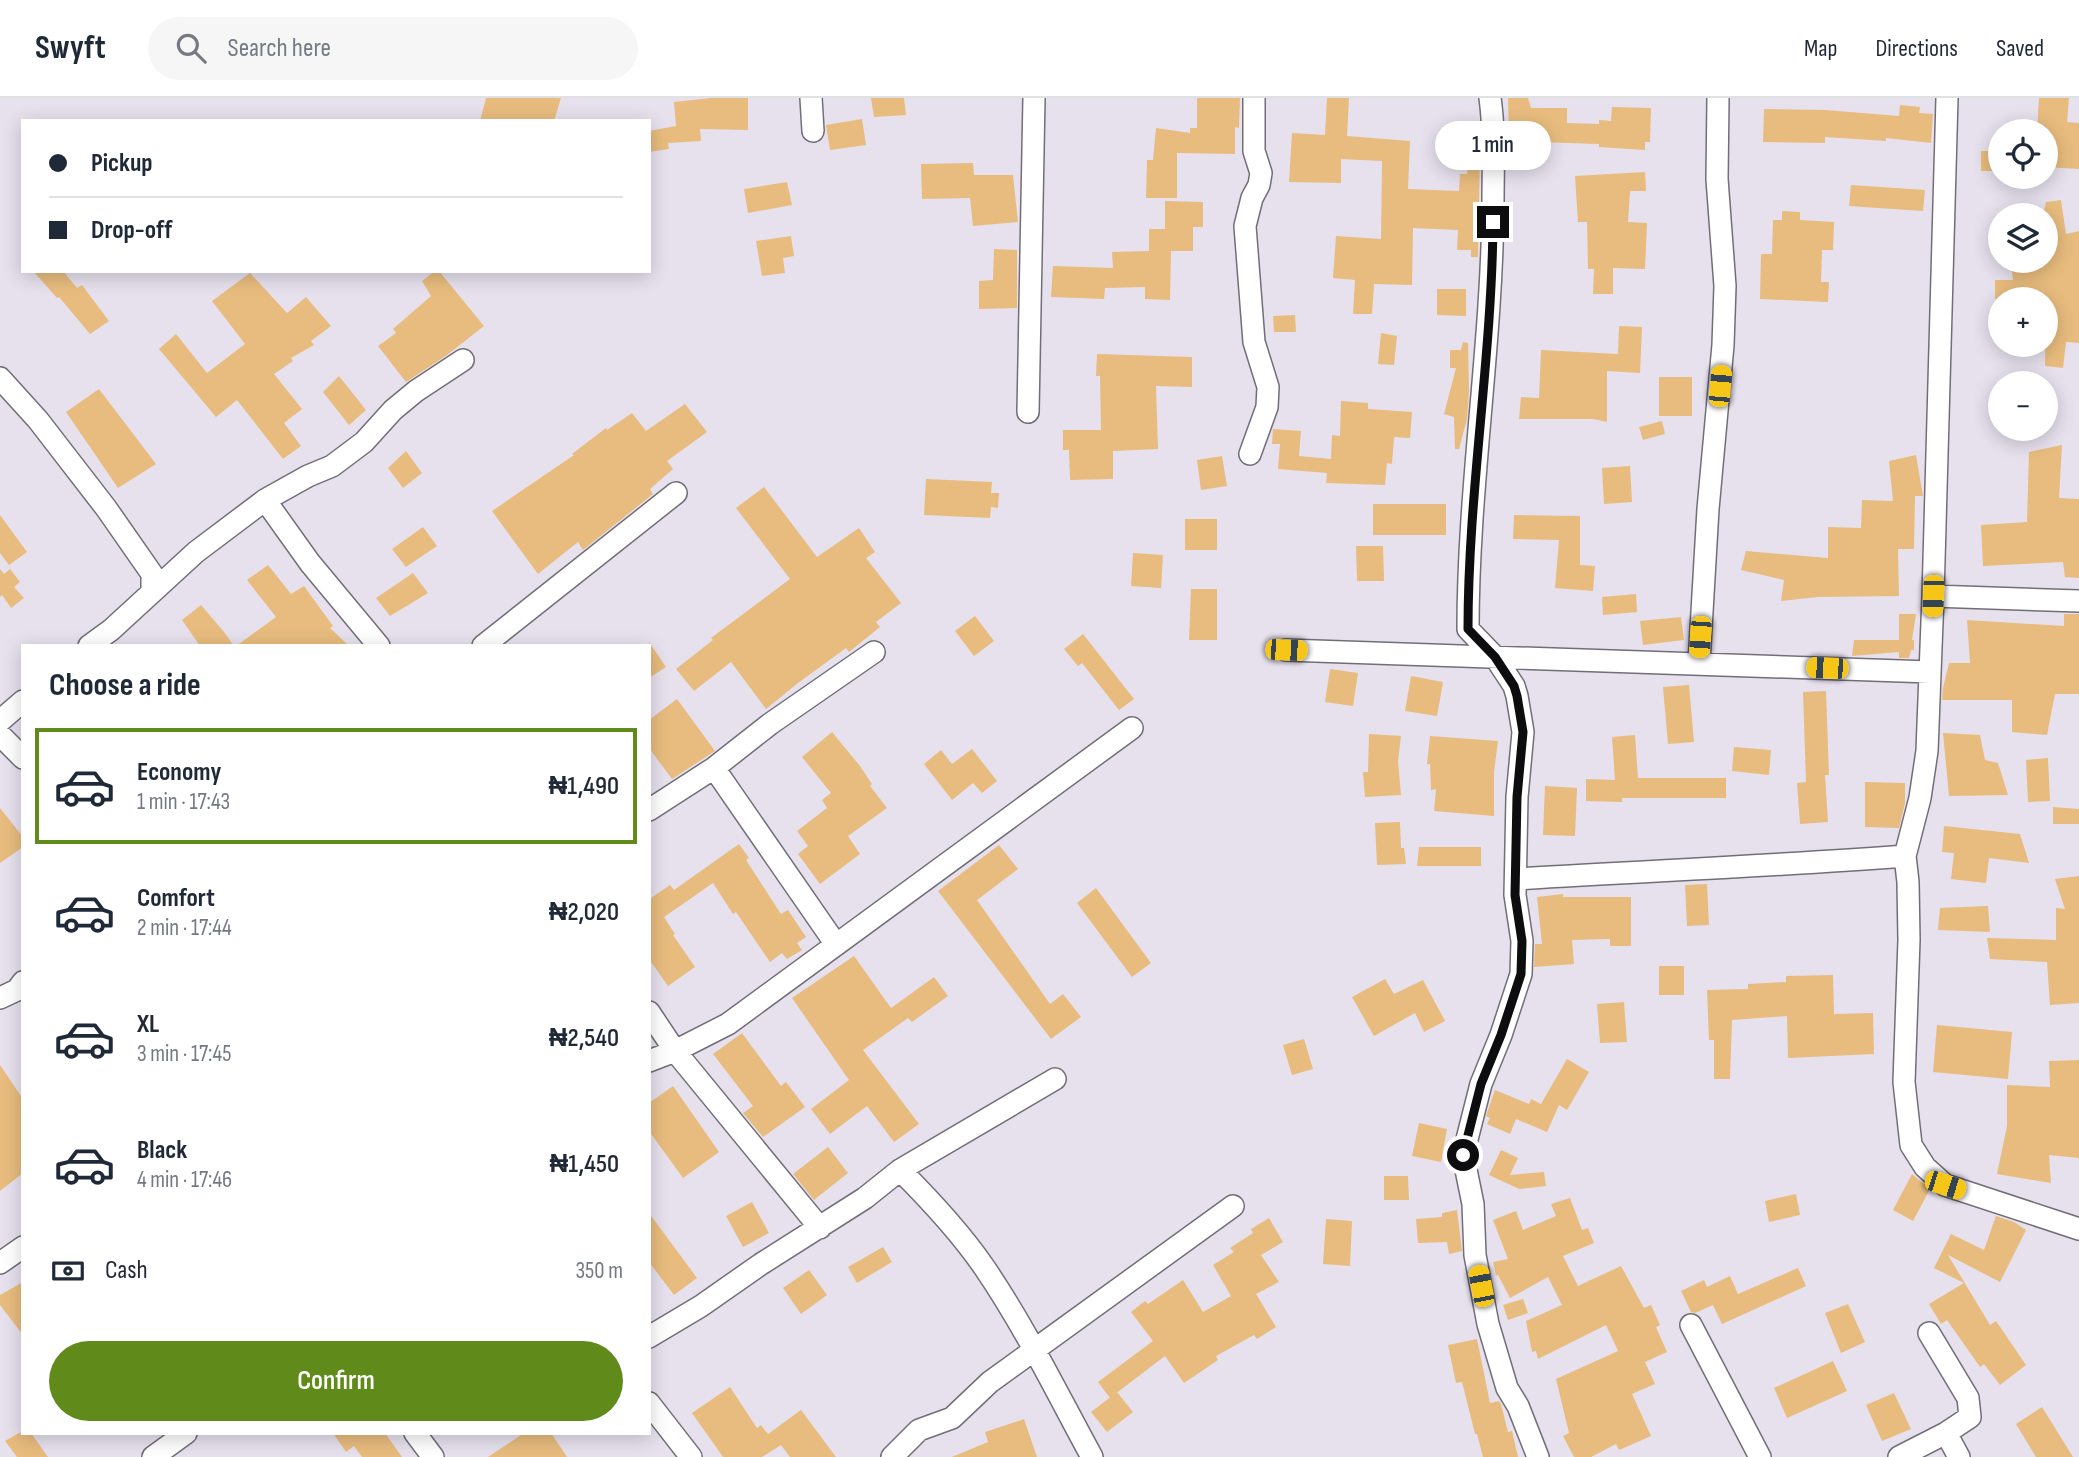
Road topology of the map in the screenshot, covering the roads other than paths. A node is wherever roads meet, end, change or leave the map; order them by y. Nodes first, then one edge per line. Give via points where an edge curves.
1 (811, 98) edge
2 (1034, 98) edge
3 (1254, 98) edge
4 (1490, 98) edge
5 (1718, 98) edge
6 (1947, 98) edge
7 (813, 131) dead end
8 (463, 360) dead end
9 (0, 378) edge
10 (1028, 412) dead end
11 (1250, 454) dead end
12 (676, 493) dead end
13 (265, 500) junction
14 (152, 591) junction
15 (1933, 596) junction
16 (2079, 601) edge
17 (92, 644) edge
18 (377, 644) edge
19 (486, 644) edge
20 (1286, 650) dead end
21 (874, 652) dead end
22 (1495, 657) junction
23 (1699, 663) junction
24 (1930, 672) junction
25 (21, 703) edge
26 (0, 721) edge
27 (1132, 728) dead end
28 (0, 735) edge
29 (21, 756) edge
30 (714, 768) junction
31 (651, 809) edge
32 (1905, 856) junction
33 (1516, 879) junction
34 (835, 943) junction
35 (651, 1015) edge
36 (675, 1051) junction
37 (651, 1060) edge
38 (1055, 1079) dead end
39 (900, 1170) junction
40 (1233, 1206) dead end
41 (820, 1228) junction
42 (2079, 1229) edge
43 (21, 1248) edge
44 (0, 1263) edge
45 (1691, 1325) dead end
46 (1929, 1334) dead end
47 (651, 1336) edge
48 (1035, 1350) junction
49 (651, 1406) edge
50 (1947, 1433) junction
51 (183, 1435) edge
52 (416, 1435) edge
53 (153, 1457) edge
54 (433, 1457) edge
55 (691, 1457) edge
56 (892, 1457) edge
57 (1092, 1457) edge
58 (1538, 1457) edge
59 (1760, 1457) edge
60 (1899, 1457) edge
61 (1959, 1457) edge

1 - 7 street
2 - 10 street
3 - 11 street via 1254,151 1261,173 1245,226 1254,342 1268,387 1267,407
4 - 22 street via 1492,276 1468,629
5 - 23 street via 1717,180 1725,286
6 - 15 street
8 - 13 street via 416,391 332,466
9 - 14 street via 106,508 152,574
12 - 19 street
13 - 14 street
13 - 18 street
14 - 17 street
15 - 16 street
15 - 24 street
20 - 22 street
21 - 30 street
22 - 23 street
22 - 33 street via 1514,686 1523,732
23 - 24 street
24 - 32 street via 1927,751
25 - 26 street
27 - 34 street
28 - 29 street
30 - 31 street
30 - 34 street
32 - 33 street
32 - 42 street via 1909,940 1904,1083 1911,1145 1925,1167 1945,1185
33 - 58 street via 1521,974 1481,1084 1463,1155 1488,1324 1507,1388
34 - 36 street via 728,1024
35 - 36 street
36 - 37 street
36 - 41 street
38 - 39 street
39 - 41 street
39 - 48 street via 984,1266
40 - 48 street
41 - 47 street
43 - 44 street
45 - 59 street
46 - 50 street via 1968,1398 1970,1417
48 - 56 street via 990,1382 952,1418 919,1430
48 - 57 street
49 - 55 street
50 - 60 street
50 - 61 street
51 - 53 street
52 - 54 street

